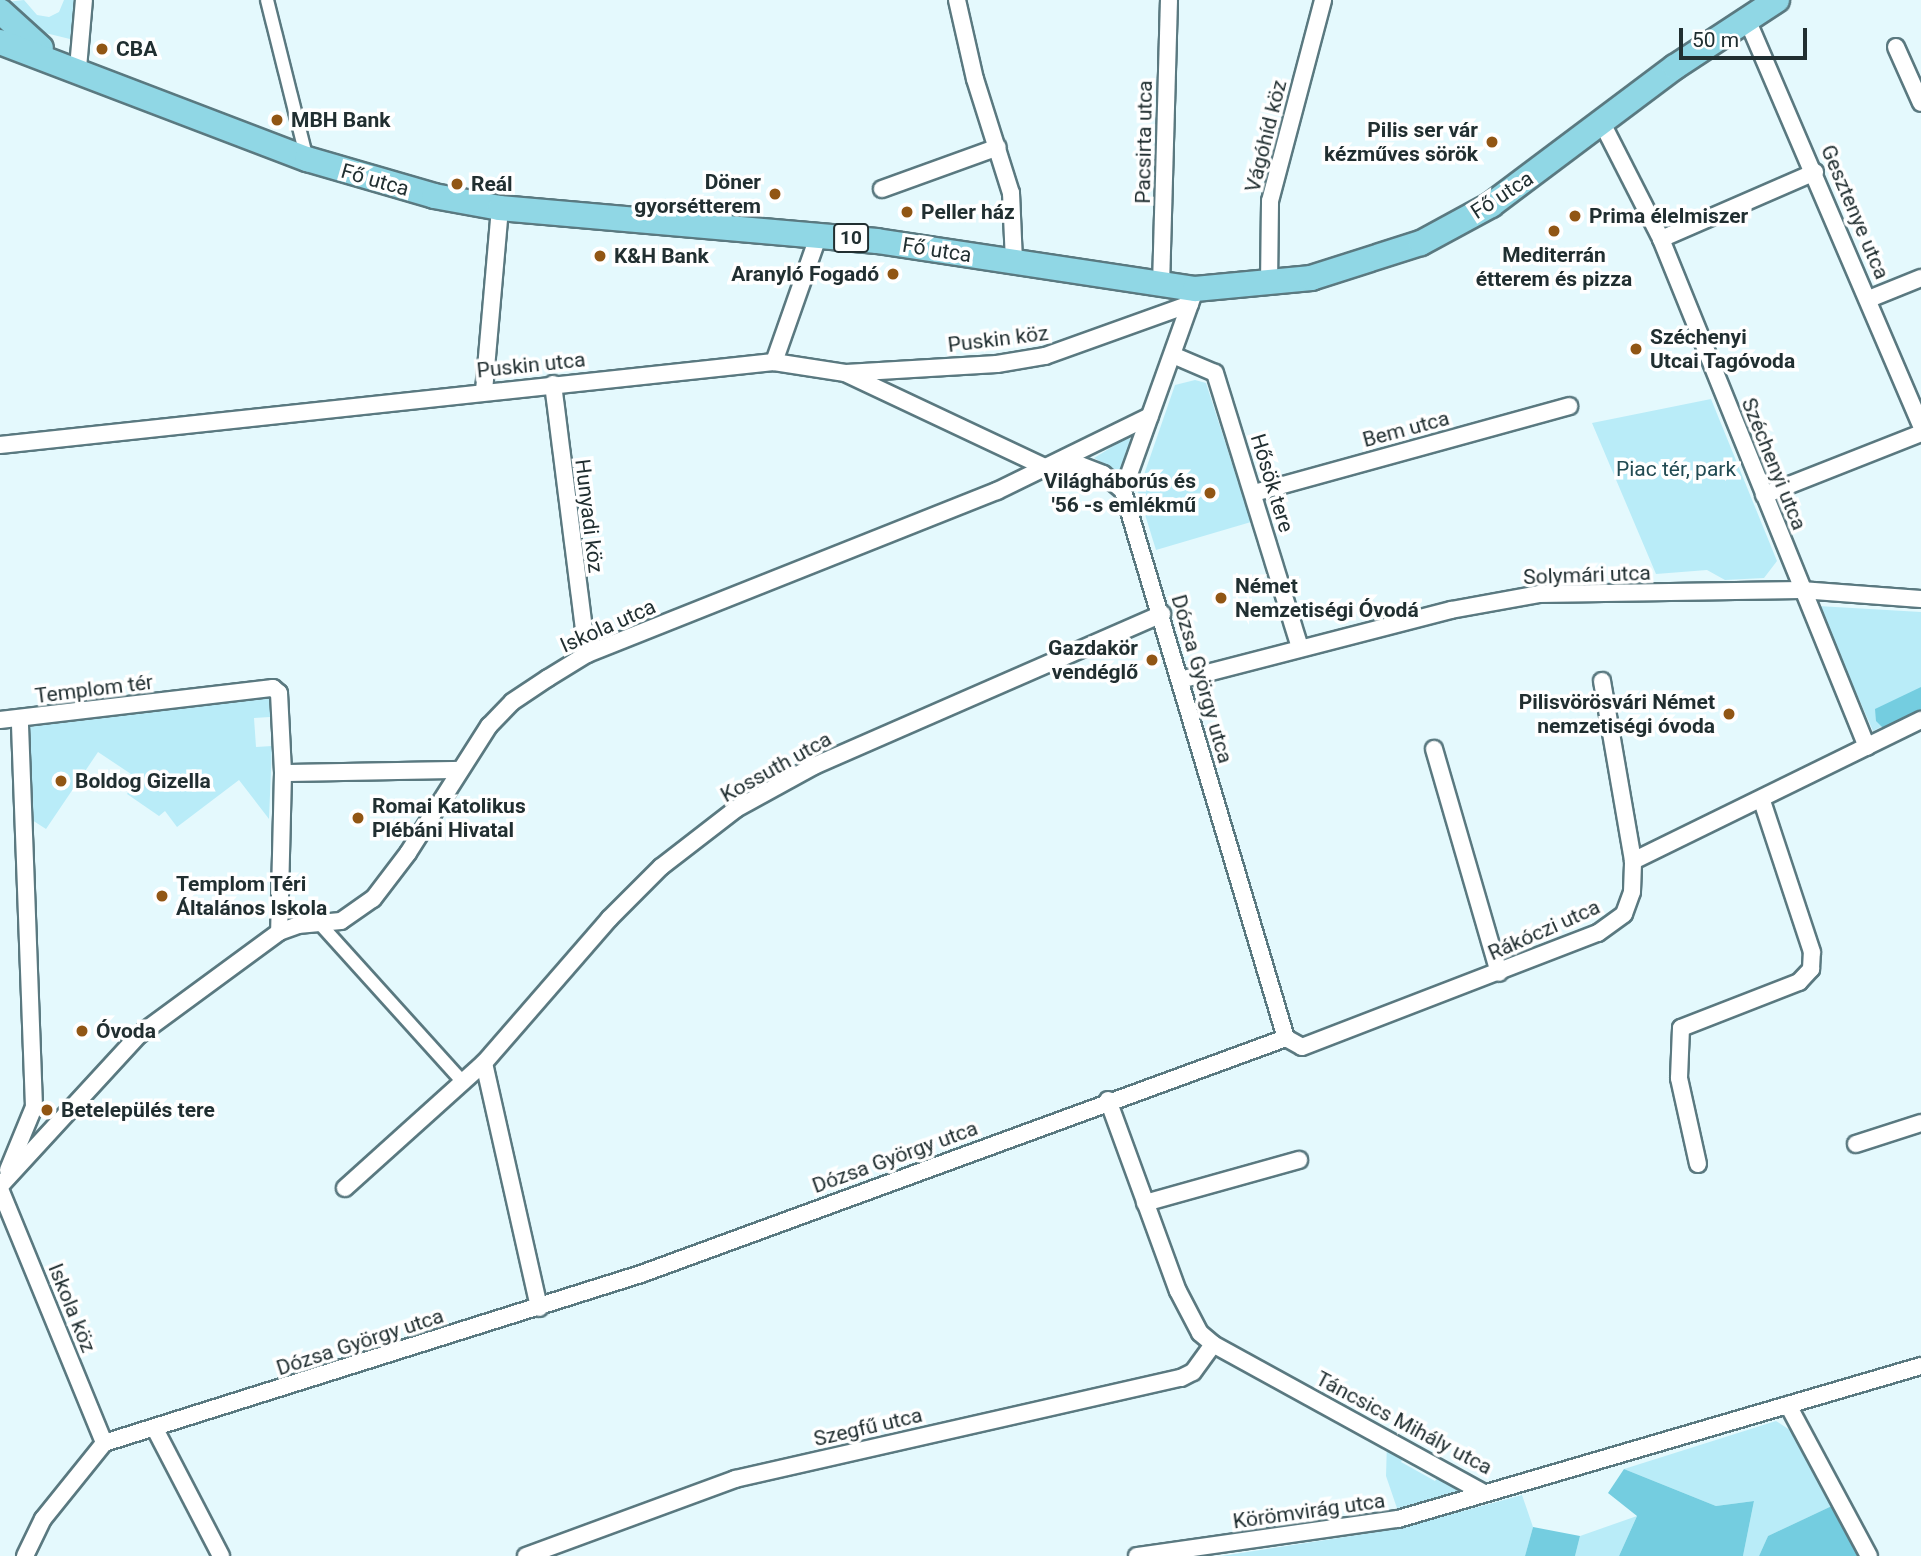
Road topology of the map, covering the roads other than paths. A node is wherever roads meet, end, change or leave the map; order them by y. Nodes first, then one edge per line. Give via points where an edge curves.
1 (85, 0) edge
2 (267, 0) edge
3 (957, 0) edge
4 (1169, 0) edge
5 (1323, 0) edge
6 (1336, 0) edge
7 (1777, 0) edge
8 (0, 11) edge
9 (1320, 16) junction
10 (1746, 17) junction
11 (0, 41) edge
12 (1896, 47) dead end
13 (70, 65) junction
14 (1921, 103) edge
15 (1602, 122) junction
16 (998, 147) junction
17 (307, 159) junction
18 (1815, 172) junction
19 (883, 189) dead end
20 (500, 208) junction
21 (819, 234) junction
22 (1661, 239) junction
23 (1013, 263) junction
24 (1921, 278) edge
25 (1269, 285) junction
26 (1161, 286) junction
27 (1193, 296) junction
28 (1869, 299) junction
29 (1175, 356) junction
30 (774, 362) junction
31 (845, 373) junction
32 (553, 384) junction
33 (484, 391) junction
34 (1569, 406) dead end
35 (1150, 416) junction
36 (1921, 425) edge
37 (1921, 433) edge
38 (0, 444) edge
39 (1047, 468) junction
40 (1123, 491) junction
41 (1254, 493) junction
42 (1764, 495) junction
43 (1801, 590) junction
44 (1921, 598) edge
45 (1162, 614) junction
46 (1300, 648) junction
47 (587, 654) junction
48 (1180, 680) junction
49 (1602, 681) dead end
50 (20, 719) junction
51 (0, 720) edge
52 (1921, 720) edge
53 (1867, 747) junction
54 (1434, 749) dead end
55 (458, 770) junction
56 (283, 773) junction
57 (1762, 801) junction
58 (1633, 861) junction
59 (321, 925) junction
60 (279, 932) junction
61 (1499, 973) junction
62 (1286, 1038) junction
63 (484, 1063) junction
64 (464, 1083) junction
65 (1108, 1100) junction
66 (1921, 1123) edge
67 (1856, 1144) dead end
68 (1299, 1160) dead end
69 (1698, 1164) dead end
70 (0, 1187) edge
71 (345, 1188) dead end
72 (1145, 1203) junction
73 (539, 1308) junction
74 (1213, 1344) junction
75 (1921, 1366) edge
76 (1788, 1405) junction
77 (155, 1429) junction
78 (104, 1443) junction
79 (1484, 1493) junction
80 (25, 1556) edge
81 (221, 1556) edge
82 (526, 1556) edge
83 (1137, 1556) edge
84 (1870, 1556) edge

1 - 13 street
2 - 17 street
3 - 16 street via 975,79
4 - 26 street, Pacsirta utca
5 - 9 street, Vágóhíd köz
6 - 9 street
7 - 10 main road, Fő utca / 10
8 - 13 main road via 18,32
9 - 25 street, Vágóhíd köz via 1270,201
10 - 15 main road, Fő utca / 10
10 - 18 street, Gesztenye utca
11 - 13 main road, Fő utca / 10
12 - 14 street
13 - 17 main road, Fő utca / 10
15 - 22 street, Széchenyi utca
15 - 25 main road, Fő utca / 10 via 1491,205 1421,243 1348,269
16 - 19 street
16 - 23 street via 1011,193
17 - 20 main road, Fő utca / 10 via 394,186
18 - 22 street
18 - 28 street, Gesztenye utca
20 - 21 main road, Fő utca / 10
20 - 33 street
21 - 23 main road, Fő utca / 10
21 - 30 street
22 - 42 street, Széchenyi utca
23 - 26 main road, Fő utca / 10
24 - 28 street
25 - 27 main road, Fő utca / 10
26 - 27 main road, Fő utca / 10
27 - 29 street
27 - 31 street, Puskin köz via 1045,356 997,364
28 - 36 street, Gesztenye utca
29 - 35 street
29 - 41 street, Hősök tere via 1215,373
30 - 31 street, Puskin utca
30 - 32 street, Puskin utca
31 - 39 street, Puskin utca
32 - 33 street, Puskin utca
32 - 47 street, Hunyadi köz
33 - 38 street, Puskin utca via 293,416
34 - 41 street, Bem utca
35 - 39 street
35 - 40 street
37 - 42 street
39 - 40 street via 1080,465 1103,474
39 - 47 street, Iskola utca via 937,517
40 - 45 street, Dózsa György utca
41 - 46 street, Hősök tere
42 - 43 street, Széchenyi utca
43 - 44 street, Solymári utca
43 - 46 street, Solymári utca via 1539,594 1451,610
43 - 53 street, Széchenyi utca
45 - 48 street, Dózsa György utca
45 - 63 street, Kossuth utca via 814,766 736,809 661,867 609,919
46 - 48 street, Solymári utca
47 - 55 street, Iskola utca via 512,702
48 - 62 street, Dózsa György utca
49 - 58 street, Rákóczi utca
50 - 51 street
50 - 56 street, Templom tér via 273,688 279,693
50 - 70 street, Templom tér via 34,1107
52 - 53 street
53 - 57 street
54 - 61 street
55 - 56 street
55 - 59 street, Iskola utca via 408,853 373,900 356,915
56 - 60 street, Templom tér
57 - 58 street
57 - 69 street via 1812,952 1811,969 1799,982 1681,1028 1679,1078
58 - 61 street, Rákóczi utca via 1632,891 1623,914 1612,926
59 - 60 street, Iskola utca via 298,925
59 - 64 street
60 - 70 street, Iskola utca via 139,1035
61 - 62 street, Rákóczi utca via 1302,1047
62 - 65 street, Dózsa György utca
63 - 64 street, Kossuth utca
63 - 73 street
64 - 71 street, Kossuth utca
65 - 72 street, Táncsics Mihály utca
65 - 73 street, Dózsa György utca via 641,1275
66 - 67 street
68 - 72 street
70 - 78 street, Iskola köz
72 - 74 street, Táncsics Mihály utca via 1191,1320
73 - 77 street, Dózsa György utca
74 - 79 street, Táncsics Mihály utca
74 - 82 street, Szegfű utca via 1193,1372 1181,1378 735,1479
75 - 76 street, Táncsics Mihály utca
76 - 79 street, Táncsics Mihály utca
76 - 84 street
77 - 78 street, Dózsa György utca
77 - 81 street
78 - 80 street via 43,1519
79 - 83 street, Körömvirág utca via 1398,1520

